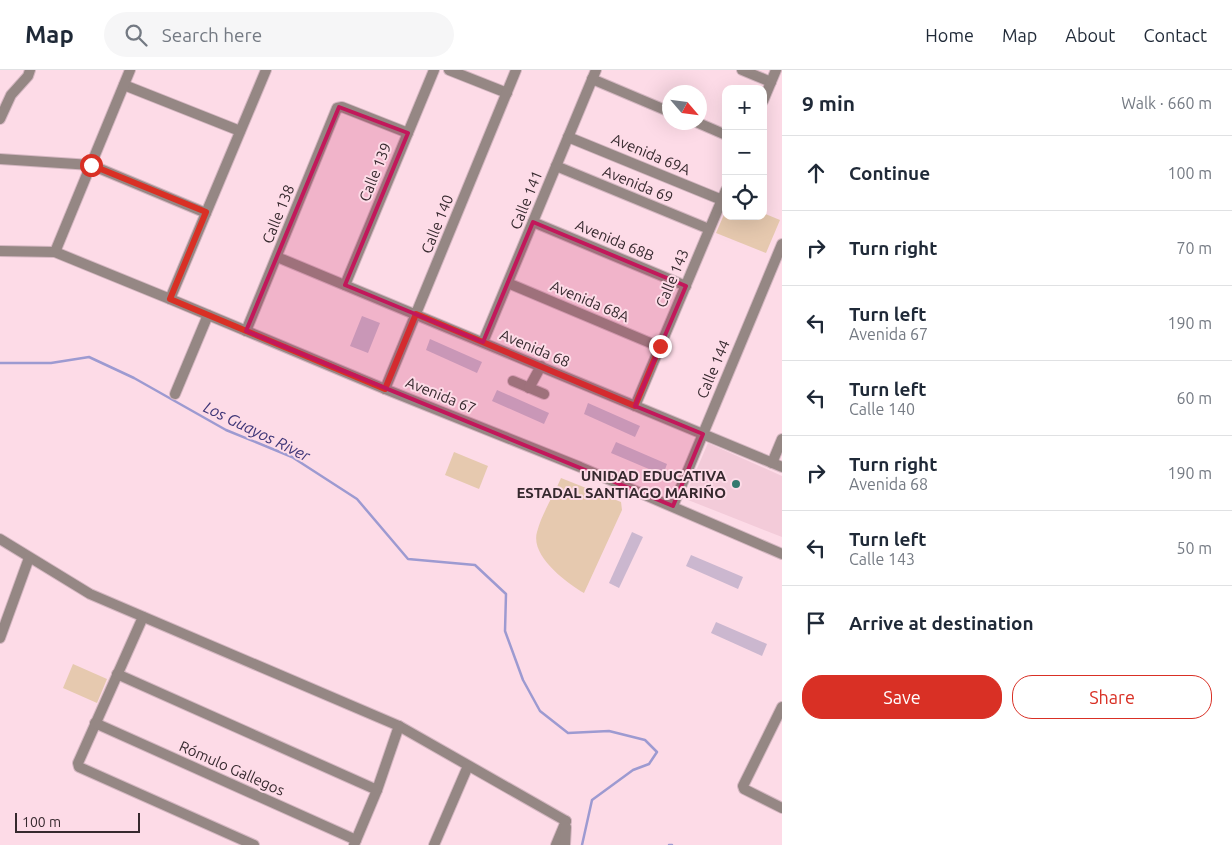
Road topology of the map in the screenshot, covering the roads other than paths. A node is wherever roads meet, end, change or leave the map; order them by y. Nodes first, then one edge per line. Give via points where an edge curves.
1 (30, 70) edge
2 (130, 70) edge
3 (266, 70) edge
4 (434, 70) edge
5 (449, 70) edge
6 (516, 70) edge
7 (742, 70) edge
8 (776, 70) edge
9 (594, 75) edge
10 (771, 82) junction
11 (124, 84) junction
12 (767, 92) edge
13 (507, 93) junction
14 (662, 108) edge
15 (0, 119) edge
16 (707, 127) edge
17 (240, 131) junction
18 (408, 133) junction
19 (722, 133) edge
20 (568, 136) junction
21 (0, 160) edge
22 (91, 165) junction
23 (556, 166) junction
24 (722, 194) edge
25 (722, 200) edge
26 (206, 212) junction
27 (533, 222) junction
28 (709, 229) junction
29 (782, 244) edge
30 (0, 251) edge
31 (55, 252) junction
32 (277, 256) junction
33 (508, 283) junction
34 (345, 285) junction
35 (686, 286) junction
36 (170, 299) junction
37 (416, 314) junction
38 (208, 315) junction
39 (246, 331) junction
40 (483, 342) junction
41 (660, 346) junction
42 (541, 366) junction
43 (513, 381) dead end
44 (529, 388) junction
45 (385, 389) junction
46 (175, 394) dead end
47 (544, 394) dead end
48 (635, 406) junction
49 (703, 434) junction
50 (782, 439) edge
51 (777, 465) edge
52 (672, 506) junction
53 (0, 539) edge
54 (782, 554) edge
55 (29, 558) junction
56 (143, 616) junction
57 (0, 638) edge
58 (117, 674) junction
59 (781, 711) edge
60 (95, 723) junction
61 (399, 726) junction
62 (468, 766) junction
63 (377, 790) junction
64 (782, 808) edge
65 (566, 821) junction
66 (355, 842) edge
67 (254, 845) edge
68 (434, 845) edge
69 (556, 845) edge
70 (565, 845) edge

1 - 15 street via 11,95
2 - 11 street
3 - 17 street
4 - 18 street, Calle 139
5 - 13 street
6 - 13 street, Calle 140
7 - 10 street
8 - 10 street
9 - 14 street
9 - 20 street, Calle 141
10 - 12 street
11 - 17 street
11 - 22 street
13 - 37 street, Calle 140
16 - 19 street
17 - 26 street
18 - 32 street, Calle 138 via 342,107 337,108
18 - 34 street, Calle 139
20 - 23 street, Calle 141
20 - 24 street, Avenida 69A
21 - 22 street
22 - 26 street
22 - 31 street
23 - 27 street, Calle 141
23 - 28 street, Avenida 69
25 - 28 street, Calle 143
26 - 36 street
27 - 33 street, Calle 141
27 - 35 street, Avenida 68B
28 - 35 street, Calle 143
29 - 49 street, Calle 144
30 - 31 street, Avenida 67
31 - 36 street, Avenida 67
32 - 34 street, Avenida 68
32 - 39 street, Calle 138
33 - 40 street, Calle 141
33 - 41 street, Avenida 68A
34 - 37 street, Avenida 68
35 - 41 street, Calle 143
36 - 38 street, Avenida 67
37 - 40 street, Avenida 68
37 - 45 street, Calle 140
38 - 39 street, Avenida 67
38 - 46 street
39 - 45 street, Avenida 67
40 - 42 street, Avenida 68
41 - 48 street, Calle 143
42 - 44 street
42 - 48 street, Avenida 68
43 - 44 street
44 - 47 street
45 - 52 street, Avenida 67
48 - 49 street, Avenida 68
49 - 51 street, Avenida 68
49 - 52 street, Calle 144
50 - 51 street
52 - 54 street, Avenida 67
53 - 55 street
55 - 56 street via 90,594
55 - 57 street
56 - 58 street
56 - 61 street
58 - 60 street
58 - 63 street
59 - 64 street via 743,788
60 - 66 street, Rómulo Gallegos
60 - 67 street via 79,767
61 - 62 street
61 - 63 street
62 - 65 street
62 - 68 street
63 - 66 street
65 - 69 street
65 - 70 street

